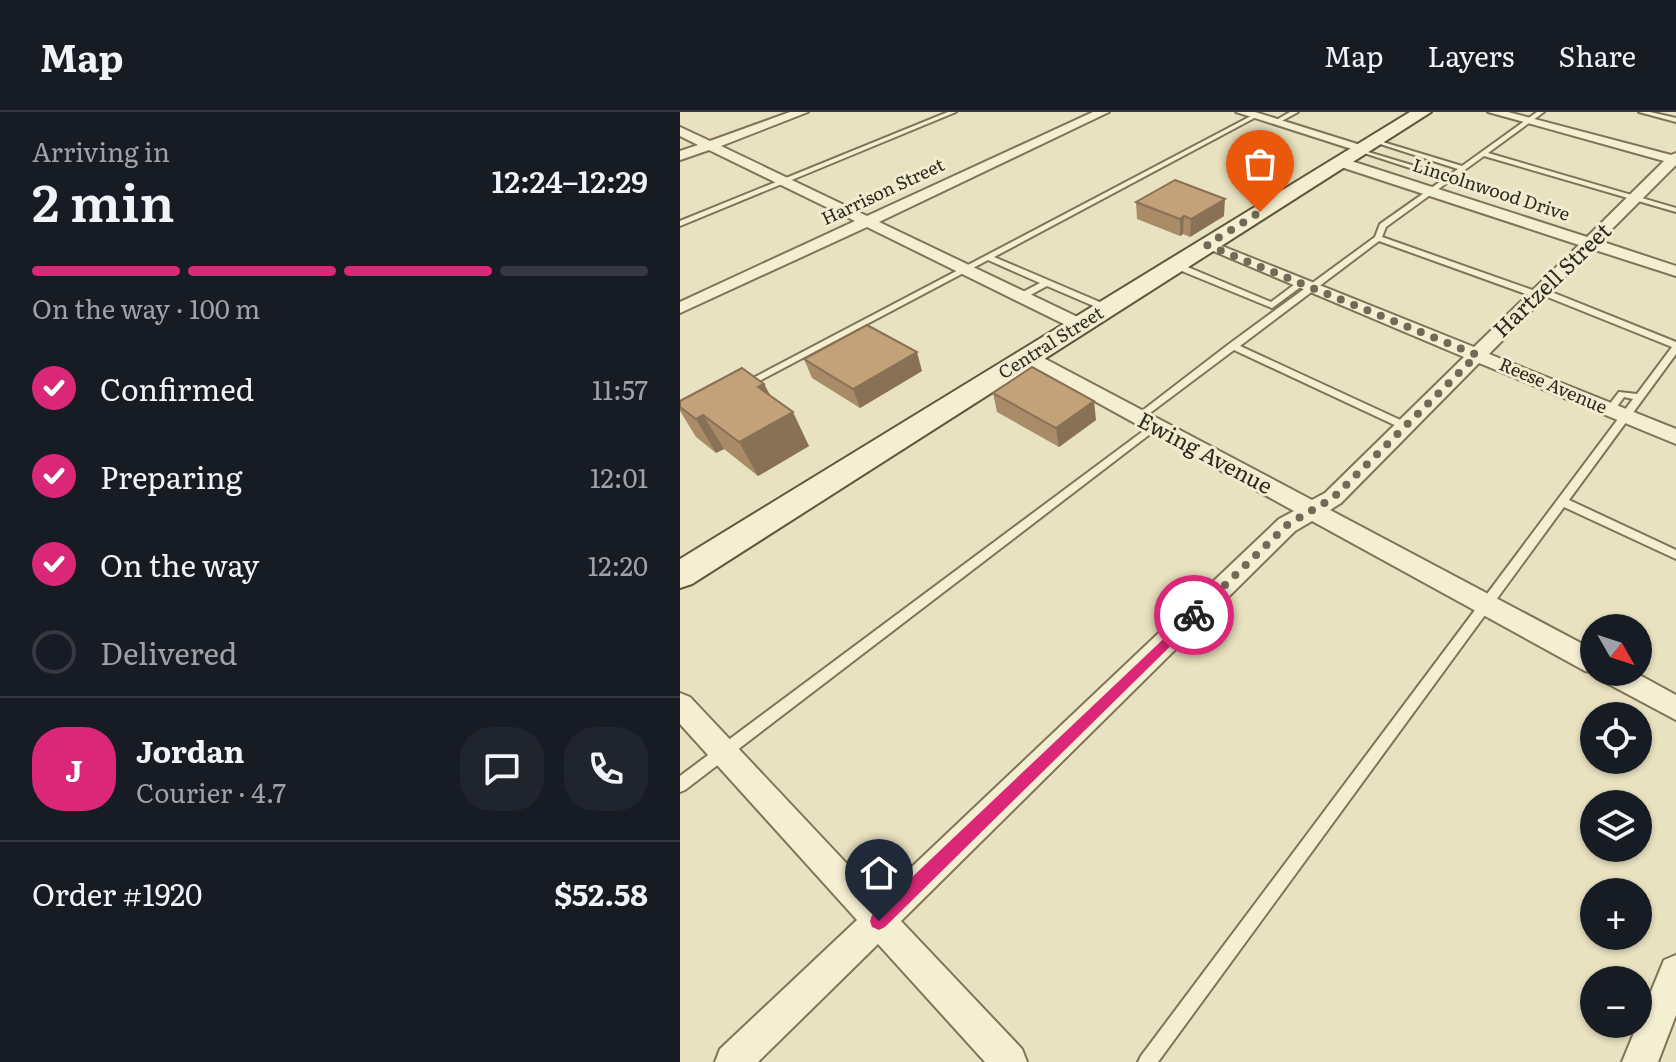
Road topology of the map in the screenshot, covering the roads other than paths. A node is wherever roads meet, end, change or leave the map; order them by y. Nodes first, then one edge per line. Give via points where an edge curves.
1 (802, 112) edge
2 (953, 112) edge
3 (1103, 112) edge
4 (1295, 112) edge
5 (1422, 112) edge
6 (1494, 112) edge
7 (1541, 112) edge
8 (1642, 112) edge
9 (1249, 114) edge
10 (1676, 120) edge
11 (1529, 121) junction
12 (1276, 122) junction
13 (680, 131) edge
14 (710, 145) junction
15 (1359, 150) junction
16 (1483, 154) junction
17 (680, 156) edge
18 (1675, 159) edge
19 (1463, 168) junction
20 (1449, 178) junction
21 (783, 182) junction
22 (1431, 192) junction
23 (1636, 198) junction
24 (1676, 210) edge
25 (865, 223) junction
26 (680, 224) edge
27 (1378, 238) junction
28 (1590, 243) junction
29 (1207, 245) junction
30 (987, 257) junction
31 (1175, 265) junction
32 (963, 269) junction
33 (1676, 271) edge
34 (1046, 283) junction
35 (1307, 285) junction
36 (1539, 293) junction
37 (1020, 297) junction
38 (680, 308) edge
39 (1106, 308) junction
40 (1080, 325) junction
41 (1232, 346) junction
42 (1676, 346) edge
43 (1477, 355) junction
44 (1028, 357) junction
45 (734, 391) edge
46 (1617, 413) junction
47 (1146, 422) junction
48 (1405, 426) junction
49 (1676, 437) edge
50 (1561, 501) junction
51 (1311, 511) junction
52 (1676, 555) edge
53 (680, 575) edge
54 (1486, 605) junction
55 (1580, 655) edge
56 (1636, 686) edge
57 (680, 705) edge
58 (1676, 708) edge
59 (723, 752) junction
60 (680, 785) edge
61 (879, 921) junction
62 (1676, 972) edge
63 (733, 1062) edge
64 (1009, 1062) edge
65 (1147, 1062) edge
66 (1640, 1062) edge

1 - 14 street
2 - 21 lane
3 - 25 street, Harrison Street
4 - 12 lane
5 - 15 main road, Central Street
6 - 11 street
7 - 11 lane
8 - 10 lane
9 - 12 street, Lincolnwood Drive
9 - 30 lane
11 - 16 lane
11 - 18 street
12 - 15 street, Lincolnwood Drive
13 - 14 street
14 - 17 street
14 - 21 street
15 - 19 lane
15 - 20 lane
15 - 22 street, Lincolnwood Drive
15 - 29 main road, Central Street
16 - 19 lane
16 - 23 lane
18 - 23 street, Hartzell Street
19 - 20 lane
20 - 22 lane
21 - 25 street
21 - 26 lane
22 - 27 lane via 1383,226
22 - 28 street, Lincolnwood Drive
23 - 24 lane
23 - 28 street, Hartzell Street
25 - 32 street
25 - 38 street, Harrison Street
27 - 35 lane
27 - 36 lane
28 - 33 street, Lincolnwood Drive
28 - 36 street, Hartzell Street
29 - 31 main road, Central Street
29 - 35 street, Reese Avenue
30 - 32 lane
30 - 34 lane
31 - 35 lane via 1272,305
31 - 39 main road, Central Street
32 - 37 street
32 - 45 lane
34 - 37 lane
34 - 39 lane
35 - 41 lane
35 - 43 street, Reese Avenue
36 - 42 lane
36 - 43 street, Hartzell Street
37 - 40 street
39 - 40 main road, Central Street
40 - 44 main road, Central Street
41 - 47 lane
41 - 48 lane
42 - 46 lane via 1639,397 1622,394
43 - 46 street, Reese Avenue
43 - 48 street, Hartzell Street
44 - 47 street, Ewing Avenue
44 - 53 main road, Central Street
46 - 49 street, Reese Avenue
46 - 50 lane
47 - 51 street, Ewing Avenue
47 - 59 lane
48 - 51 street, Hartzell Street via 1333,498
50 - 52 lane
50 - 54 lane
51 - 54 street, Ewing Avenue
51 - 61 street, Hartzell Street via 1287,525
54 - 55 street, Ewing Avenue
54 - 65 lane
56 - 58 street
57 - 59 street
59 - 60 lane
59 - 61 street
61 - 63 street, Hartzell Street
61 - 64 street
62 - 66 street

